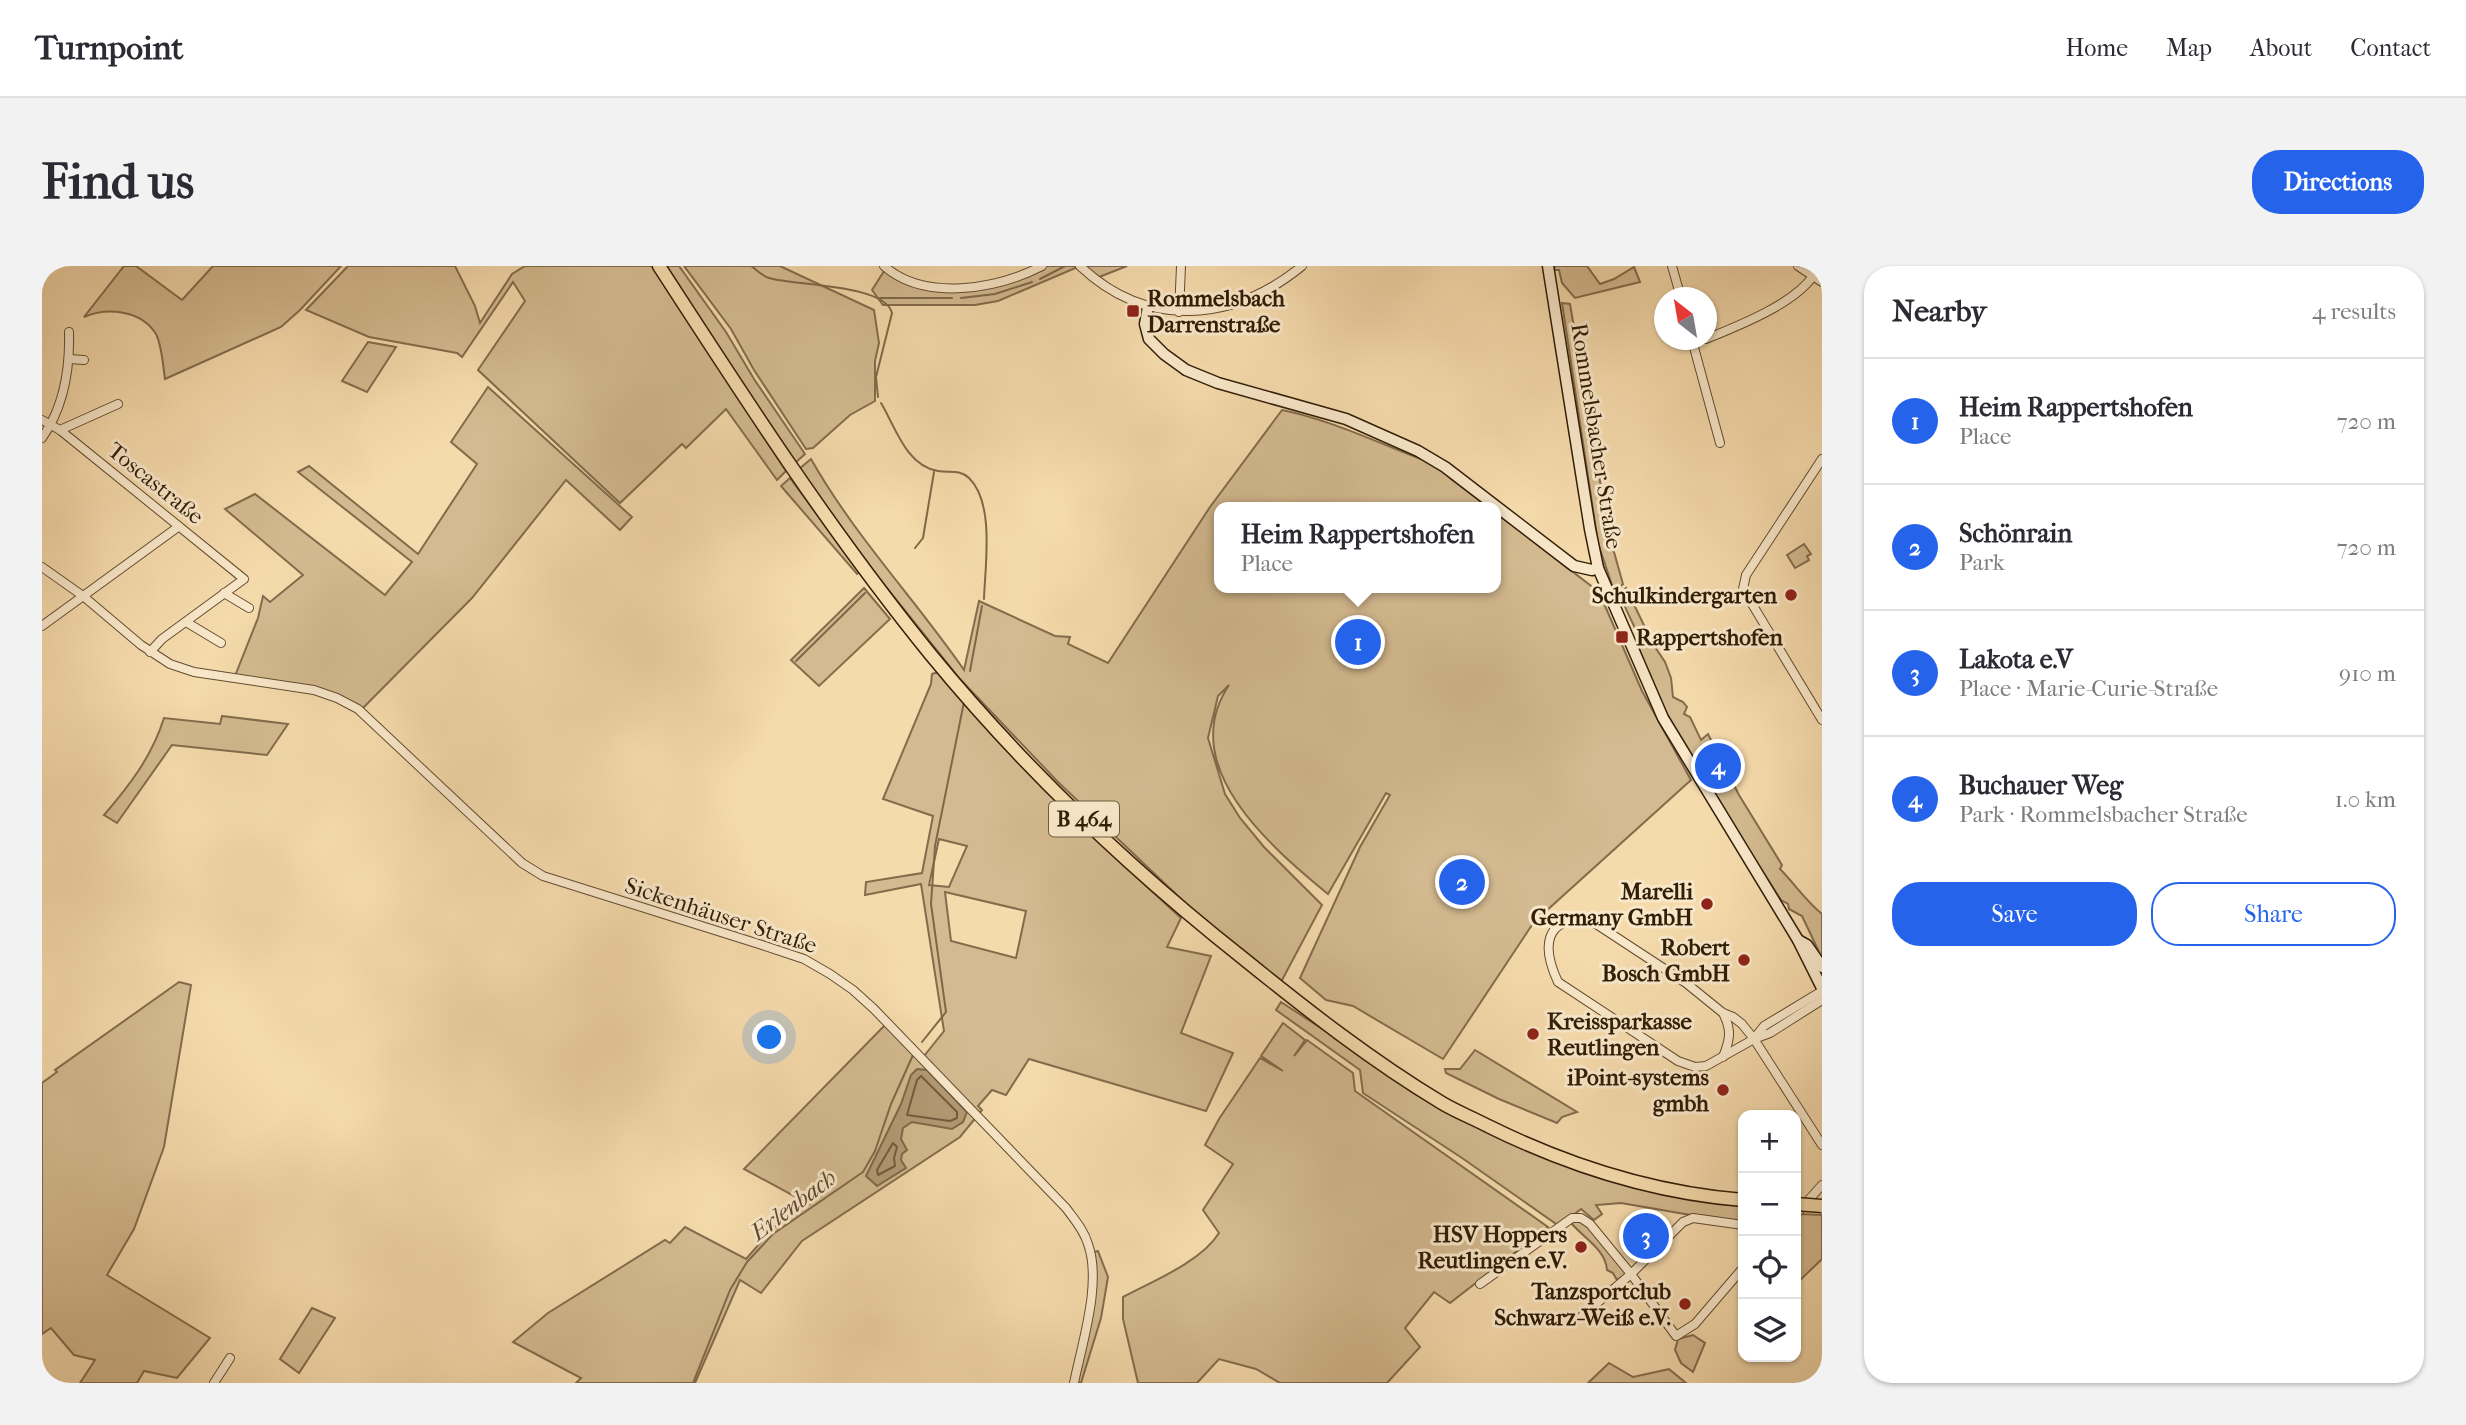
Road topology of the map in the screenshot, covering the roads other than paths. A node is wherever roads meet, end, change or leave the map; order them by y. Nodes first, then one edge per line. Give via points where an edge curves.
1 (659, 266) edge
2 (884, 266) edge
3 (1042, 266) edge
4 (1080, 266) edge
5 (1181, 266) edge
6 (1302, 266) edge
7 (1548, 266) edge
8 (1672, 266) edge
9 (1798, 266) edge
10 (1810, 280) junction
11 (1822, 282) edge
12 (1678, 287) edge
13 (1148, 307) junction
14 (1179, 312) junction
15 (69, 332) dead end
16 (1717, 334) edge
17 (1695, 350) edge
18 (69, 359) junction
19 (84, 360) dead end
20 (118, 404) dead end
21 (42, 420) edge
22 (51, 424) junction
23 (60, 430) junction
24 (42, 438) edge
25 (1720, 443) dead end
26 (1822, 459) edge
27 (1491, 502) edge
28 (1501, 510) edge
29 (178, 527) junction
30 (1597, 564) junction
31 (42, 567) edge
32 (224, 593) junction
33 (83, 596) junction
34 (249, 608) dead end
35 (186, 622) junction
36 (42, 626) edge
37 (221, 643) dead end
38 (150, 652) junction
39 (1822, 720) edge
40 (1798, 940) junction
41 (1822, 967) edge
42 (1822, 990) edge
43 (1822, 1000) edge
44 (1723, 1013) junction
45 (1754, 1039) junction
46 (1723, 1057) junction
47 (1822, 1145) edge
48 (1822, 1185) edge
49 (1738, 1199) edge
50 (1801, 1205) edge
51 (1822, 1206) edge
52 (1801, 1208) edge
53 (1738, 1224) edge
54 (1631, 1273) junction
55 (1738, 1274) edge
56 (1480, 1284) dead end
57 (1582, 1316) dead end
58 (230, 1358) dead end
59 (214, 1383) edge
60 (1074, 1383) edge

1 - 49 main road, B 464 via 813,500 931,655 1110,845 1194,919 1315,1016 1443,1104 1582,1166 1667,1189
2 - 3 street via 919,285 958,287 1001,281
4 - 13 street via 1110,290
5 - 14 street
6 - 14 street via 1248,298 1213,309
7 - 30 main road, Rommelsbacher Straße
8 - 12 street
9 - 10 street
10 - 11 street
10 - 16 street via 1752,320
13 - 14 street
13 - 27 main road via 1145,324 1149,339 1186,370 1346,419 1418,451
15 - 18 street
17 - 25 street
18 - 19 street
18 - 22 street
20 - 23 street
21 - 22 street, Toscastraße
22 - 23 street, Toscastraße
22 - 24 street
23 - 29 street, Toscastraße
26 - 39 street via 1746,575 1743,589
28 - 30 main road via 1574,566 1592,570
29 - 32 street, Toscastraße via 244,579
29 - 33 street
30 - 40 main road, Rommelsbacher Straße via 1669,731
31 - 33 street, Sickenhäuser Straße
32 - 34 street
32 - 35 street
33 - 36 street
33 - 38 street, Sickenhäuser Straße
35 - 37 street
35 - 38 street
38 - 60 street, Sickenhäuser Straße via 185,670 314,690 337,698 358,709 522,863 543,876 804,959 853,990 1078,1224 1091,1253 1093,1275
40 - 41 main road, Rommelsbacher Straße
40 - 42 main road, Rommelsbacher Straße
42 - 45 street via 1765,1026
43 - 45 street
44 - 45 street via 1742,1024
44 - 46 street via 1730,1030
44 - 46 street via 1590,920 1567,922 1549,940 1547,952 1558,982 1678,1061 1695,1067
45 - 46 street
45 - 47 street
48 - 52 street
50 - 51 main road, bridge
53 - 54 street via 1693,1218 1683,1222
54 - 55 street via 1676,1336 1695,1324
54 - 56 street via 1590,1224 1572,1218
54 - 57 street
58 - 59 street

